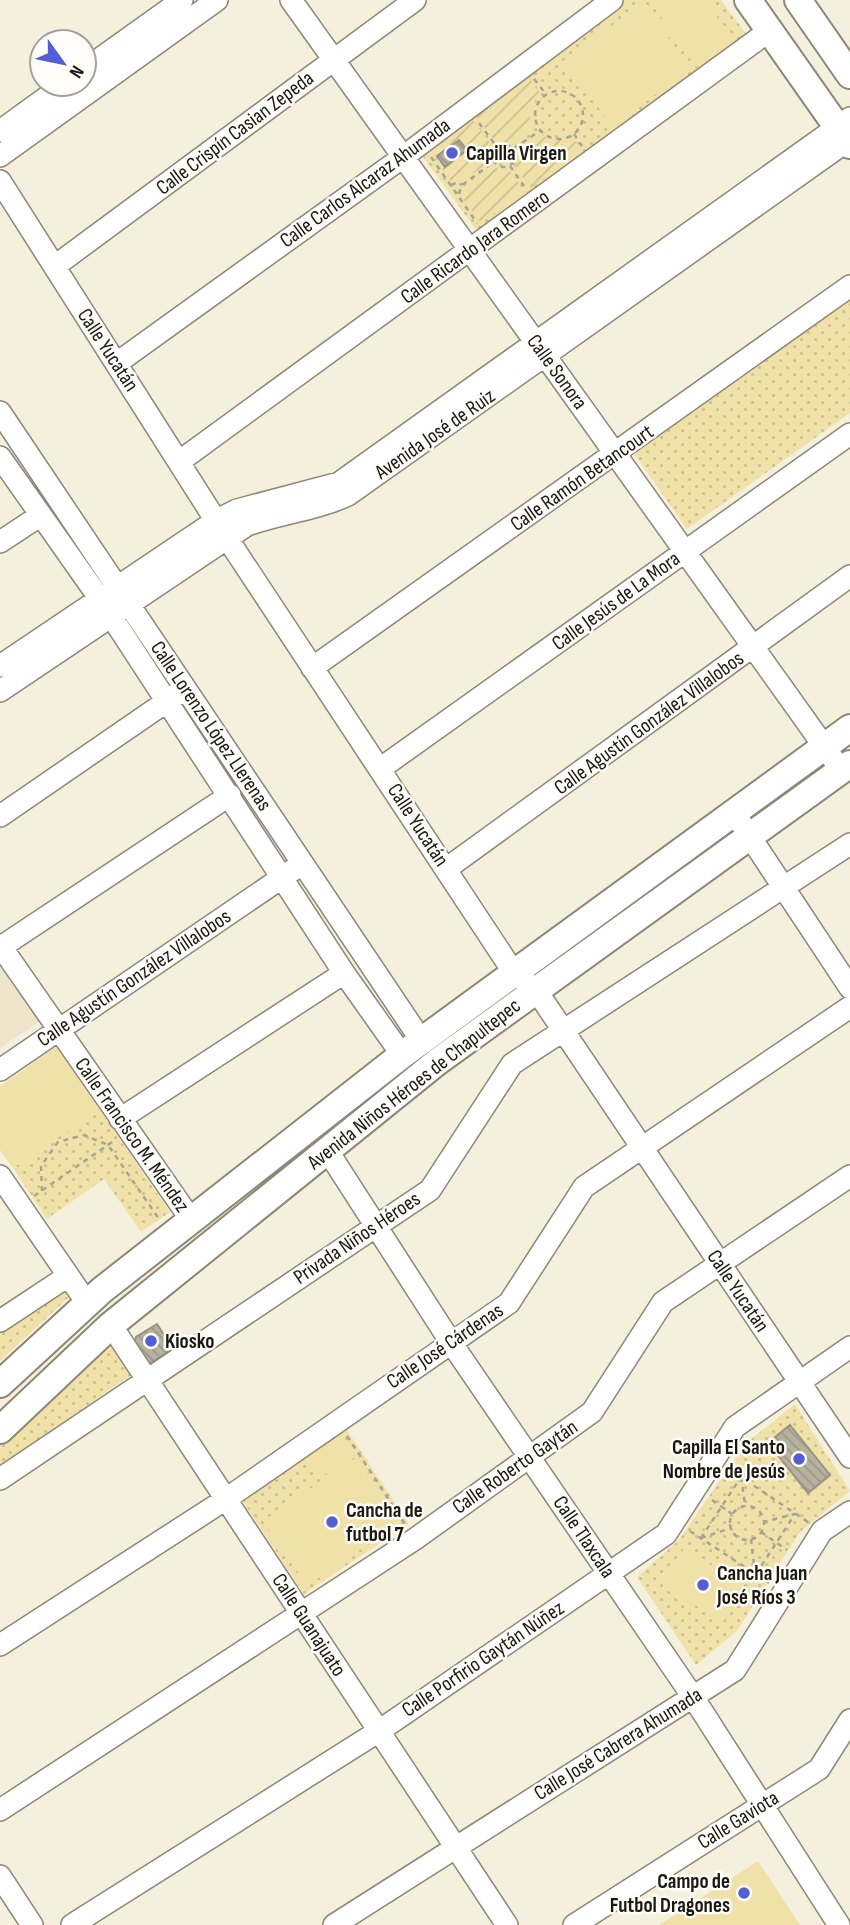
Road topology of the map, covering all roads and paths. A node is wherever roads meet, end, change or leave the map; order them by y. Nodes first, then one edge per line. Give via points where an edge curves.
1 (182, 0) edge
2 (217, 0) edge
3 (291, 0) edge
4 (415, 0) edge
5 (612, 0) edge
6 (748, 0) edge
7 (805, 3) edge
8 (769, 31) junction
9 (98, 60) edge
10 (333, 60) junction
11 (850, 75) edge
12 (46, 98) edge
13 (472, 115) dead end
14 (0, 131) edge
15 (540, 131) junction
16 (574, 134) junction
17 (847, 134) edge
18 (497, 147) junction
19 (512, 149) junction
20 (425, 150) dead end
21 (586, 152) dead end
22 (0, 156) edge
23 (403, 157) junction
24 (494, 162) junction
25 (510, 166) junction
26 (0, 181) edge
27 (450, 185) junction
28 (462, 185) junction
29 (529, 193) dead end
30 (457, 195) junction
31 (481, 228) dead end
32 (470, 251) junction
33 (55, 266) junction
34 (850, 286) edge
35 (541, 349) junction
36 (117, 363) junction
37 (0, 412) edge
38 (850, 434) edge
39 (616, 455) junction
40 (0, 457) edge
41 (180, 461) junction
42 (41, 515) junction
43 (222, 529) junction
44 (0, 542) edge
45 (685, 551) junction
46 (850, 576) edge
47 (115, 601) junction
48 (754, 647) junction
49 (0, 666) edge
50 (313, 668) junction
51 (186, 687) junction
52 (0, 691) edge
53 (167, 701) junction
54 (850, 728) edge
55 (824, 744) junction
56 (846, 767) edge
57 (381, 768) junction
58 (230, 795) junction
59 (733, 811) junction
60 (0, 816) edge
61 (750, 836) junction
62 (850, 844) edge
63 (303, 863) junction
64 (446, 869) junction
65 (282, 877) junction
66 (783, 887) junction
67 (1, 946) edge
68 (344, 973) junction
69 (514, 973) junction
70 (850, 988) edge
71 (536, 990) junction
72 (850, 1007) edge
73 (59, 1029) junction
74 (563, 1030) junction
75 (412, 1048) junction
76 (0, 1070) edge
77 (118, 1130) junction
78 (108, 1145) junction
79 (642, 1147) junction
80 (327, 1150) junction
81 (850, 1176) edge
82 (3, 1185) edge
83 (42, 1191) junction
84 (36, 1195) dead end
85 (192, 1222) junction
86 (377, 1225) junction
87 (165, 1227) dead end
88 (719, 1263) junction
89 (68, 1276) junction
90 (87, 1303) junction
91 (0, 1321) edge
92 (111, 1325) junction
93 (450, 1341) junction
94 (850, 1347) edge
95 (147, 1379) junction
96 (800, 1382) junction
97 (0, 1384) edge
98 (337, 1420) junction
99 (0, 1430) edge
100 (530, 1457) junction
101 (850, 1457) edge
102 (715, 1459) junction
103 (741, 1477) junction
104 (0, 1479) edge
105 (695, 1489) junction
106 (226, 1499) junction
107 (746, 1506) junction
108 (722, 1507) junction
109 (850, 1513) edge
110 (732, 1514) junction
111 (795, 1514) junction
112 (674, 1521) junction
113 (764, 1522) junction
114 (731, 1528) junction
115 (822, 1531) junction
116 (761, 1532) junction
117 (701, 1538) junction
118 (415, 1539) junction
119 (751, 1539) junction
120 (776, 1543) junction
121 (803, 1561) junction
122 (608, 1573) junction
123 (755, 1574) junction
124 (783, 1593) junction
125 (302, 1614) junction
126 (0, 1645) edge
127 (693, 1697) junction
128 (850, 1720) edge
129 (379, 1731) junction
130 (761, 1805) junction
131 (0, 1811) edge
132 (455, 1847) junction
133 (0, 1876) edge
134 (850, 1920) edge
135 (32, 1925) edge
136 (72, 1925) edge
137 (334, 1925) edge
138 (508, 1925) edge
139 (574, 1925) edge
140 (841, 1925) edge

1 - 9 street
2 - 22 street
3 - 10 street, Calle Sonora
4 - 10 street, Calle Crispín Casian Zepeda
5 - 23 street, Calle Carlos Alcaraz Ahumada
6 - 8 main road
7 - 11 main road
8 - 17 main road
8 - 32 street, Calle Ricardo Jara Romero
10 - 23 street, Calle Sonora
10 - 33 street, Calle Crispín Casian Zepeda
12 - 14 street
13 - 18 path
15 - 16 path via 552,138
15 - 16 path via 536,107 546,94 562,90 581,104 583,120
15 - 19 path
16 - 21 path
17 - 35 street, Avenida José de Ruiz
18 - 19 path
18 - 24 path
19 - 25 path
20 - 27 path
23 - 32 street, Calle Sonora
23 - 36 street, Calle Carlos Alcaraz Ahumada
24 - 25 path via 502,168
24 - 28 path
25 - 29 path
26 - 33 street, Calle Yucatán
27 - 28 path
27 - 30 path
28 - 30 path
30 - 31 path
32 - 35 street, Calle Sonora
32 - 41 street, Calle Ricardo Jara Romero
33 - 36 street, Calle Yucatán
34 - 39 street, Calle Ramón Betancourt
35 - 39 street, Calle Sonora
35 - 43 street, Avenida José de Ruiz via 339,483 237,510
36 - 41 street, Calle Yucatán
37 - 47 street, Calle Lorenzo López Llerenas
38 - 45 street, Calle Jesús de La Mora
39 - 45 street, Calle Sonora
39 - 50 street, Calle Ramón Betancourt
40 - 42 street, Calle Lorenzo López Llerenas
41 - 43 street, Calle Yucatán
42 - 44 street
42 - 47 street, Calle Lorenzo López Llerenas
43 - 47 street, Avenida José de Ruiz
43 - 50 street, Calle Yucatán
45 - 48 street, Calle Sonora
45 - 57 street, Calle Jesús de La Mora
46 - 48 street, Calle Agustín González Villalobos
47 - 49 street, Avenida José de Ruiz
47 - 51 street, Calle Lorenzo López Llerenas
47 - 52 street, Avenida José de Ruiz
47 - 53 street, Calle Lorenzo López Llerenas
48 - 55 street, Calle Sonora
48 - 64 street, Calle Agustín González Villalobos
50 - 57 street, Calle Yucatán
51 - 53 street
51 - 63 street, Calle Lorenzo López Llerenas
53 - 58 street, Calle Lorenzo López Llerenas
53 - 60 street
54 - 55 main road, Avenida Niños Héroes de Chapultepec
55 - 56 street, Calle Sonora
55 - 59 main road, Avenida Niños Héroes de Chapultepec
56 - 61 main road, Avenida Niños Héroes de Chapultepec
57 - 64 street, Calle Yucatán
58 - 65 street, Calle Lorenzo López Llerenas
58 - 67 street
59 - 61 street
59 - 69 main road, Avenida Niños Héroes de Chapultepec
61 - 66 street
61 - 71 main road, Avenida Niños Héroes de Chapultepec
62 - 66 street, Privada Niños Héroes
63 - 65 street, Calle Agustín González Villalobos
63 - 75 street, Calle Lorenzo López Llerenas
64 - 69 street, Calle Yucatán
65 - 68 street, Calle Lorenzo López Llerenas
65 - 73 street, Calle Agustín González Villalobos
66 - 70 street
66 - 74 street, Privada Niños Héroes
67 - 73 street, Calle Francisco M. Méndez
68 - 75 street, Calle Lorenzo López Llerenas
68 - 77 street
69 - 71 street, Calle Yucatán
69 - 75 main road, Avenida Niños Héroes de Chapultepec
71 - 74 street, Calle Yucatán
71 - 80 main road, Avenida Niños Héroes de Chapultepec
72 - 79 street, Calle José Cárdenas
73 - 76 street, Calle Agustín González Villalobos
73 - 77 street, Calle Francisco M. Méndez
74 - 79 street, Calle Yucatán
74 - 86 street, Privada Niños Héroes via 512,1064 430,1190
75 - 85 main road, Avenida Niños Héroes de Chapultepec
77 - 78 path
77 - 85 street, Calle Francisco M. Méndez
78 - 83 path
78 - 83 path via 84,1135 58,1142 41,1166
78 - 87 path
79 - 88 street, Calle Yucatán
79 - 93 street, Calle José Cárdenas via 584,1187 509,1303
80 - 86 street, Calle Tlaxcala
80 - 92 main road, Avenida Niños Héroes de Chapultepec
81 - 88 street, Calle Roberto Gaytán
82 - 89 street
83 - 84 path
85 - 90 main road, Avenida Niños Héroes de Chapultepec
86 - 93 street, Calle Tlaxcala
86 - 95 street, Privada Niños Héroes
88 - 96 street, Calle Yucatán
88 - 100 street, Calle Roberto Gaytán via 663,1302 592,1412
89 - 90 street
89 - 91 street
90 - 97 main road, Avenida Niños Héroes de Chapultepec
92 - 95 street, Calle Guanajuato
92 - 99 main road, Avenida Niños Héroes de Chapultepec
93 - 98 street, Calle José Cárdenas
93 - 100 street, Calle Tlaxcala
94 - 96 street, Calle Porfirio Gaytán Núñez
95 - 104 street, Privada Niños Héroes
95 - 106 street, Calle Guanajuato
96 - 101 street, Calle Yucatán
96 - 102 street, Calle Porfirio Gaytán Núñez via 735,1427
98 - 106 street, Calle José Cárdenas
98 - 118 path
100 - 118 street, Calle Roberto Gaytán
100 - 122 street, Calle Tlaxcala
102 - 103 path
102 - 105 street, Calle Porfirio Gaytán Núñez
103 - 107 path
103 - 108 path
103 - 111 path
105 - 108 path
105 - 112 street, Calle Porfirio Gaytán Núñez
106 - 125 street, Calle Guanajuato
106 - 126 street, Calle José Cárdenas
107 - 110 path
107 - 113 path via 760,1512
108 - 110 path
108 - 117 path
109 - 115 street, Calle José Cabrera Ahumada
110 - 114 path
111 - 113 path
111 - 115 path
111 - 120 path
112 - 117 path
112 - 122 street, Calle Porfirio Gaytán Núñez via 666,1534
113 - 116 path
114 - 117 path
114 - 119 path via 740,1538
115 - 121 street, Calle José Cabrera Ahumada
116 - 119 path
116 - 120 path
117 - 123 path
118 - 125 street, Calle Roberto Gaytán
119 - 123 path
120 - 121 path
120 - 123 path
121 - 124 street, Calle José Cabrera Ahumada
122 - 127 street, Calle Tlaxcala
122 - 129 street, Calle Porfirio Gaytán Núñez
123 - 124 path
124 - 127 street, Calle José Cabrera Ahumada via 735,1670
125 - 129 street, Calle Guanajuato
125 - 131 street, Calle Roberto Gaytán
127 - 130 street, Calle Tlaxcala
127 - 132 street, Calle José Cabrera Ahumada
128 - 130 street, Calle Gaviota via 819,1769
129 - 132 street, Calle Guanajuato
129 - 136 street, Calle Porfirio Gaytán Núñez
130 - 139 street, Calle Gaviota
130 - 140 street, Calle Tlaxcala
132 - 137 street, Calle José Cabrera Ahumada
132 - 138 street, Calle Guanajuato
133 - 135 street
134 - 140 street

